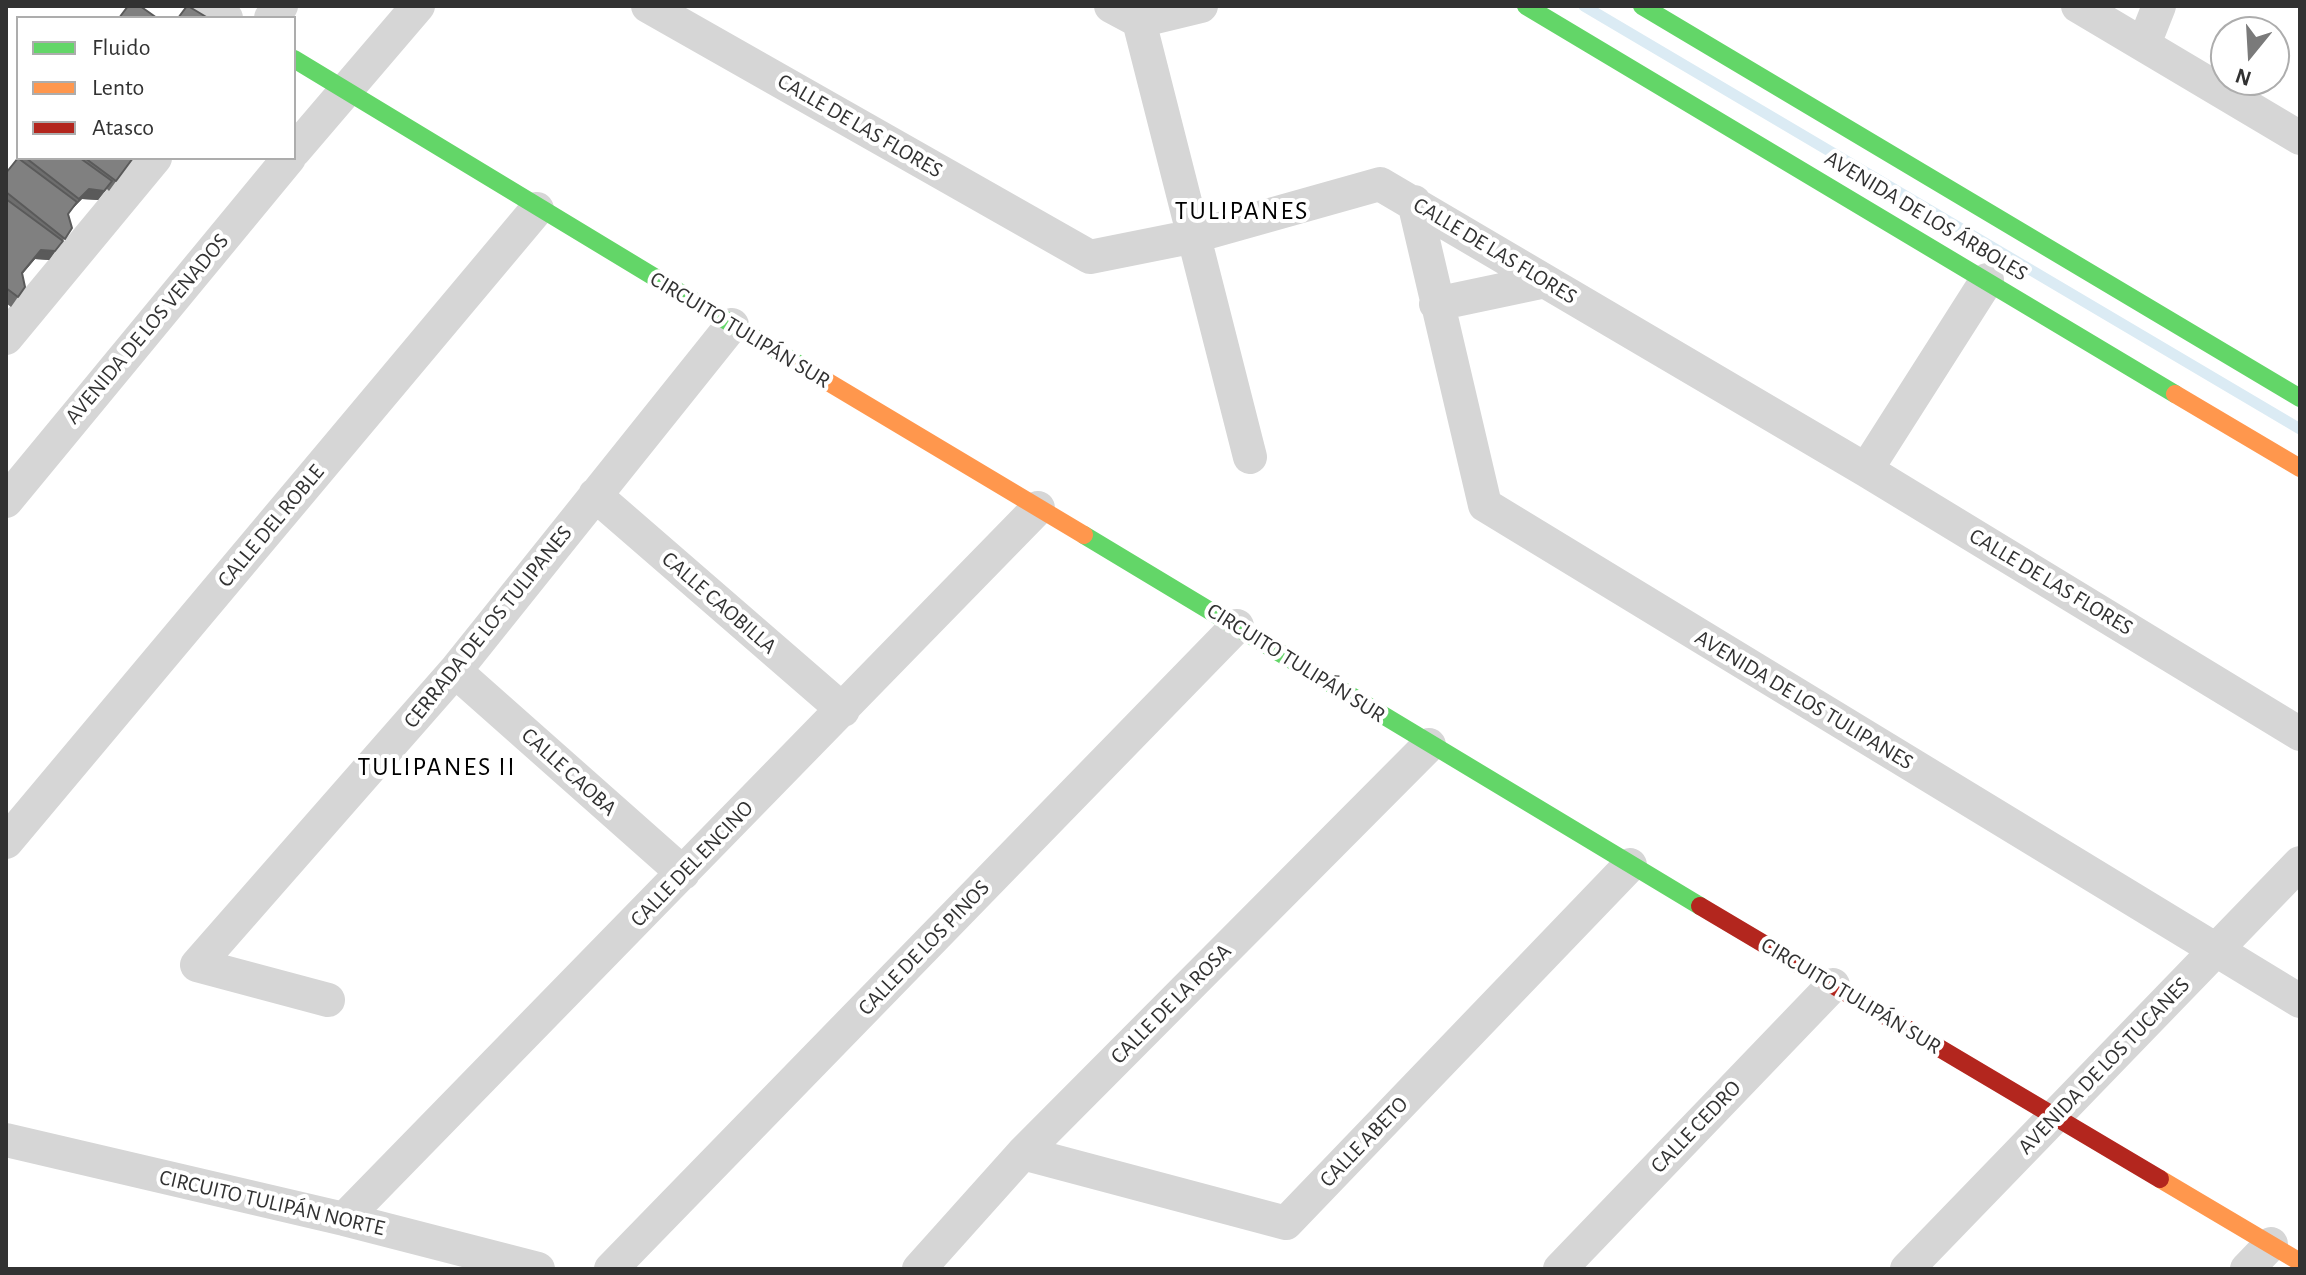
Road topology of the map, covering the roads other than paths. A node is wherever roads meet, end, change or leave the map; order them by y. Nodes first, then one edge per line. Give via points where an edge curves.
1 (418, 6) edge
2 (648, 6) edge
3 (1201, 6) edge
4 (1526, 6) edge
5 (1642, 6) edge
6 (2078, 6) edge
7 (2159, 6) edge
8 (1125, 14) edge
9 (2144, 44) junction
10 (296, 60) edge
11 (344, 90) junction
12 (2300, 138) edge
13 (296, 149) edge
14 (153, 160) edge
15 (287, 160) edge
16 (1414, 202) junction
17 (537, 209) junction
18 (1195, 236) junction
19 (1987, 280) junction
20 (1545, 281) junction
21 (1436, 304) junction
22 (732, 325) junction
23 (6, 338) edge
24 (2300, 398) edge
25 (1250, 457) dead end
26 (2300, 468) edge
27 (1866, 470) junction
28 (595, 495) junction
29 (6, 501) edge
30 (1038, 508) junction
31 (1237, 626) junction
32 (455, 671) junction
33 (843, 710) junction
34 (2300, 734) edge
35 (1429, 745) junction
36 (6, 842) edge
37 (2300, 863) edge
38 (1630, 865) junction
39 (683, 873) junction
40 (2215, 950) junction
41 (1833, 985) junction
42 (328, 1000) dead end
43 (2300, 1001) edge
44 (2055, 1118) junction
45 (6, 1140) edge
46 (1023, 1153) junction
47 (344, 1219) junction
48 (2271, 1244) junction
49 (2300, 1262) edge
50 (538, 1269) edge
51 (611, 1269) edge
52 (919, 1269) edge
53 (1560, 1269) edge
54 (1907, 1269) edge
55 (2247, 1269) edge

1 - 11 street
2 - 18 street, CALLE DE LAS FLORES via 1090,257
3 - 8 street
4 - 19 street, AVENIDA DE LOS ÁRBOLES
5 - 24 street, AVENIDA DE LOS ÁRBOLES
6 - 9 street
7 - 9 street
8 - 18 street
9 - 12 street
10 - 11 street, CIRCUITO TULIPÁN SUR
11 - 13 street
11 - 17 street, CIRCUITO TULIPÁN SUR
14 - 23 street
15 - 29 street, AVENIDA DE LOS VENADOS
16 - 18 street, CALLE DE LAS FLORES via 1380,184
16 - 20 street, CALLE DE LAS FLORES
16 - 21 street, AVENIDA DE LOS TULIPANES
17 - 22 street, CIRCUITO TULIPÁN SUR
17 - 36 street, CALLE DEL ROBLE
18 - 25 street
19 - 26 street, AVENIDA DE LOS ÁRBOLES
19 - 27 street
20 - 21 street
20 - 27 street, CALLE DE LAS FLORES
21 - 40 street, AVENIDA DE LOS TULIPANES via 1485,505
22 - 28 street, CERRADA DE LOS TULIPANES
22 - 30 street, CIRCUITO TULIPÁN SUR
27 - 34 street, CALLE DE LAS FLORES
28 - 32 street, CERRADA DE LOS TULIPANES
28 - 33 street, CALLE CAOBILLA
30 - 31 street, CIRCUITO TULIPÁN SUR
30 - 33 street, CALLE DEL ENCINO
31 - 35 street, CIRCUITO TULIPÁN SUR
31 - 51 street, CALLE DE LOS PINOS
32 - 39 street, CALLE CAOBA
32 - 42 street, CERRADA DE LOS TULIPANES via 197,965
33 - 39 street, CALLE DEL ENCINO
35 - 38 street, CIRCUITO TULIPÁN SUR
35 - 46 street, CALLE DE LA ROSA
37 - 40 street, AVENIDA DE LOS TUCANES
38 - 41 street, CIRCUITO TULIPÁN SUR
38 - 46 street, CALLE ABETO via 1286,1223
39 - 47 street, CALLE DEL ENCINO
40 - 43 street, AVENIDA DE LOS TULIPANES
40 - 44 street, AVENIDA DE LOS TUCANES
41 - 44 street, CIRCUITO TULIPÁN SUR
41 - 53 street, CALLE CEDRO
44 - 48 street, CIRCUITO TULIPÁN SUR
44 - 54 street, AVENIDA DE LOS TUCANES
45 - 47 street, CIRCUITO TULIPÁN NORTE
46 - 52 street, CALLE DE LA ROSA
47 - 50 street, CIRCUITO TULIPÁN NORTE
48 - 49 street, CIRCUITO TULIPÁN SUR
48 - 55 street

